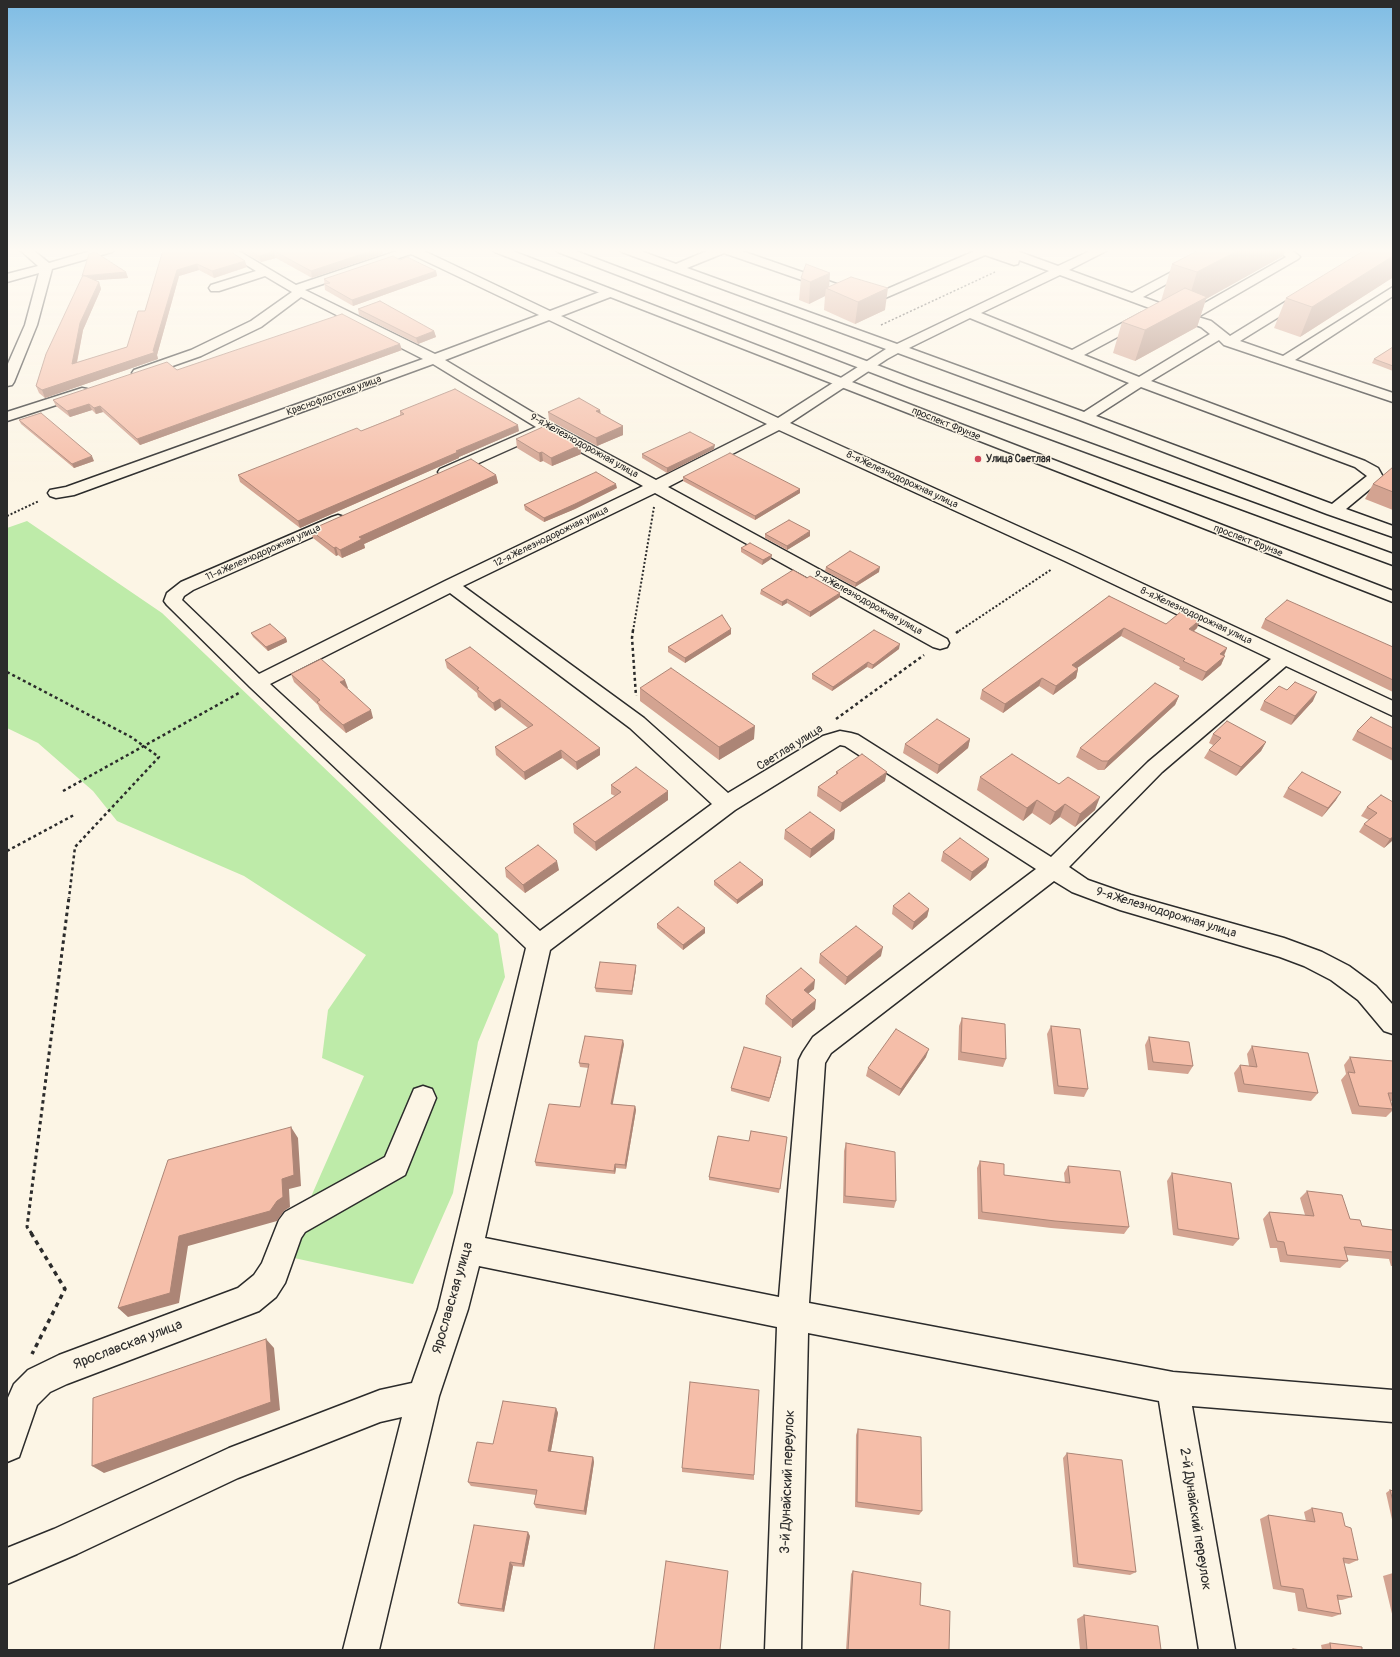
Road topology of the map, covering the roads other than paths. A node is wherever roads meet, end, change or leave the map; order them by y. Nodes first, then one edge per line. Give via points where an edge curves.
1 (30, 327) edge
2 (249, 327) edge
3 (370, 327) edge
4 (520, 327) edge
5 (578, 327) edge
6 (697, 327) edge
7 (765, 327) edge
8 (843, 327) edge
9 (943, 327) edge
10 (1004, 327) edge
11 (1125, 327) edge
12 (1210, 327) edge
13 (1244, 327) edge
14 (1336, 327) edge
15 (1224, 338) junction
16 (897, 349) junction
17 (1073, 355) junction
18 (434, 360) junction
19 (1284, 361) junction
20 (867, 366) junction
21 (128, 376) edge
22 (7, 382) edge
23 (1140, 382) junction
24 (841, 383) junction
25 (98, 387) edge
26 (1393, 398) edge
27 (7, 417) edge
28 (1085, 417) junction
29 (778, 424) junction
30 (547, 427) junction
31 (432, 478) edge
32 (657, 486) junction
33 (56, 493) road end
34 (1333, 511) junction
35 (353, 513) edge
36 (1393, 532) edge
37 (1393, 560) edge
38 (451, 585) junction
39 (1393, 597) edge
40 (940, 643) road end
41 (1285, 657) junction
42 (256, 683) junction
43 (1393, 709) edge
44 (721, 799) junction
45 (1054, 868) junction
46 (539, 945) junction
47 (1393, 1023) edge
48 (423, 1098) dead end
49 (468, 1249) junction
50 (793, 1315) junction
51 (1174, 1388) junction
52 (423, 1396) junction
53 (1393, 1406) edge
54 (7, 1445) edge
55 (7, 1566) edge
56 (361, 1650) edge
57 (783, 1650) edge
58 (1217, 1650) edge

1 - 22 street
2 - 21 street via 196,353
3 - 18 street, 9-я Железнодорожная улица
4 - 18 street, Краснофлотская улица
5 - 29 street, 8-я Железнодорожная улица
6 - 24 street, проспект Фрунзе
7 - 20 street
8 - 16 street
9 - 16 street
10 - 17 street
11 - 17 street
12 - 15 street
13 - 15 street
14 - 19 street
15 - 19 street
15 - 23 street
16 - 20 street
16 - 28 street
17 - 23 street
18 - 30 street, 9-я Железнодорожная улица
18 - 33 street, Краснофлотская улица via 68,492
19 - 26 street
20 - 24 street
20 - 37 street
23 - 28 street
23 - 34 street via 1360,464 1372,471 1375,477
24 - 29 street, 12-я Железнодорожная улица
24 - 39 street, проспект Фрунзе
25 - 27 street
28 - 34 street
29 - 32 street, 12-я Железнодорожная улица
29 - 41 street, 8-я Железнодорожная улица
30 - 31 street
30 - 32 street, 9-я Железнодорожная улица
32 - 38 street, 12-я Железнодорожная улица
32 - 40 street, 9-я Железнодорожная улица
34 - 36 street
35 - 42 street, 11-я Железнодорожная улица via 176,593 173,601
38 - 42 street, 12-я Железнодорожная улица
38 - 44 street via 637,723
41 - 43 street, 8-я Железнодорожная улица
41 - 45 street, 3-й Дунайский переулок via 1155,767
42 - 46 street
44 - 45 street, 9-я Железнодорожная улица via 830,741 840,738 851,740
44 - 46 street
45 - 47 street, 9-я Железнодорожная улица via 1080,886 1114,898 1284,948 1313,959 1340,973 1367,993
45 - 50 street, 3-й Дунайский переулок via 822,1045 812,1060
46 - 49 street, Ярославская улица
48 - 54 street, Ярославская улица via 395,1166 295,1222 274,1272 265,1286 248,1300 59,1371 39,1381 25,1394
49 - 50 street
49 - 52 street, Ярославская улица via 453,1310
50 - 51 street
50 - 57 street, 3-й Дунайский переулок
51 - 53 street
51 - 58 street, 2-й Дунайский переулок
52 - 55 street via 380,1406 229,1465 65,1542
52 - 56 street, Ярославская улица

